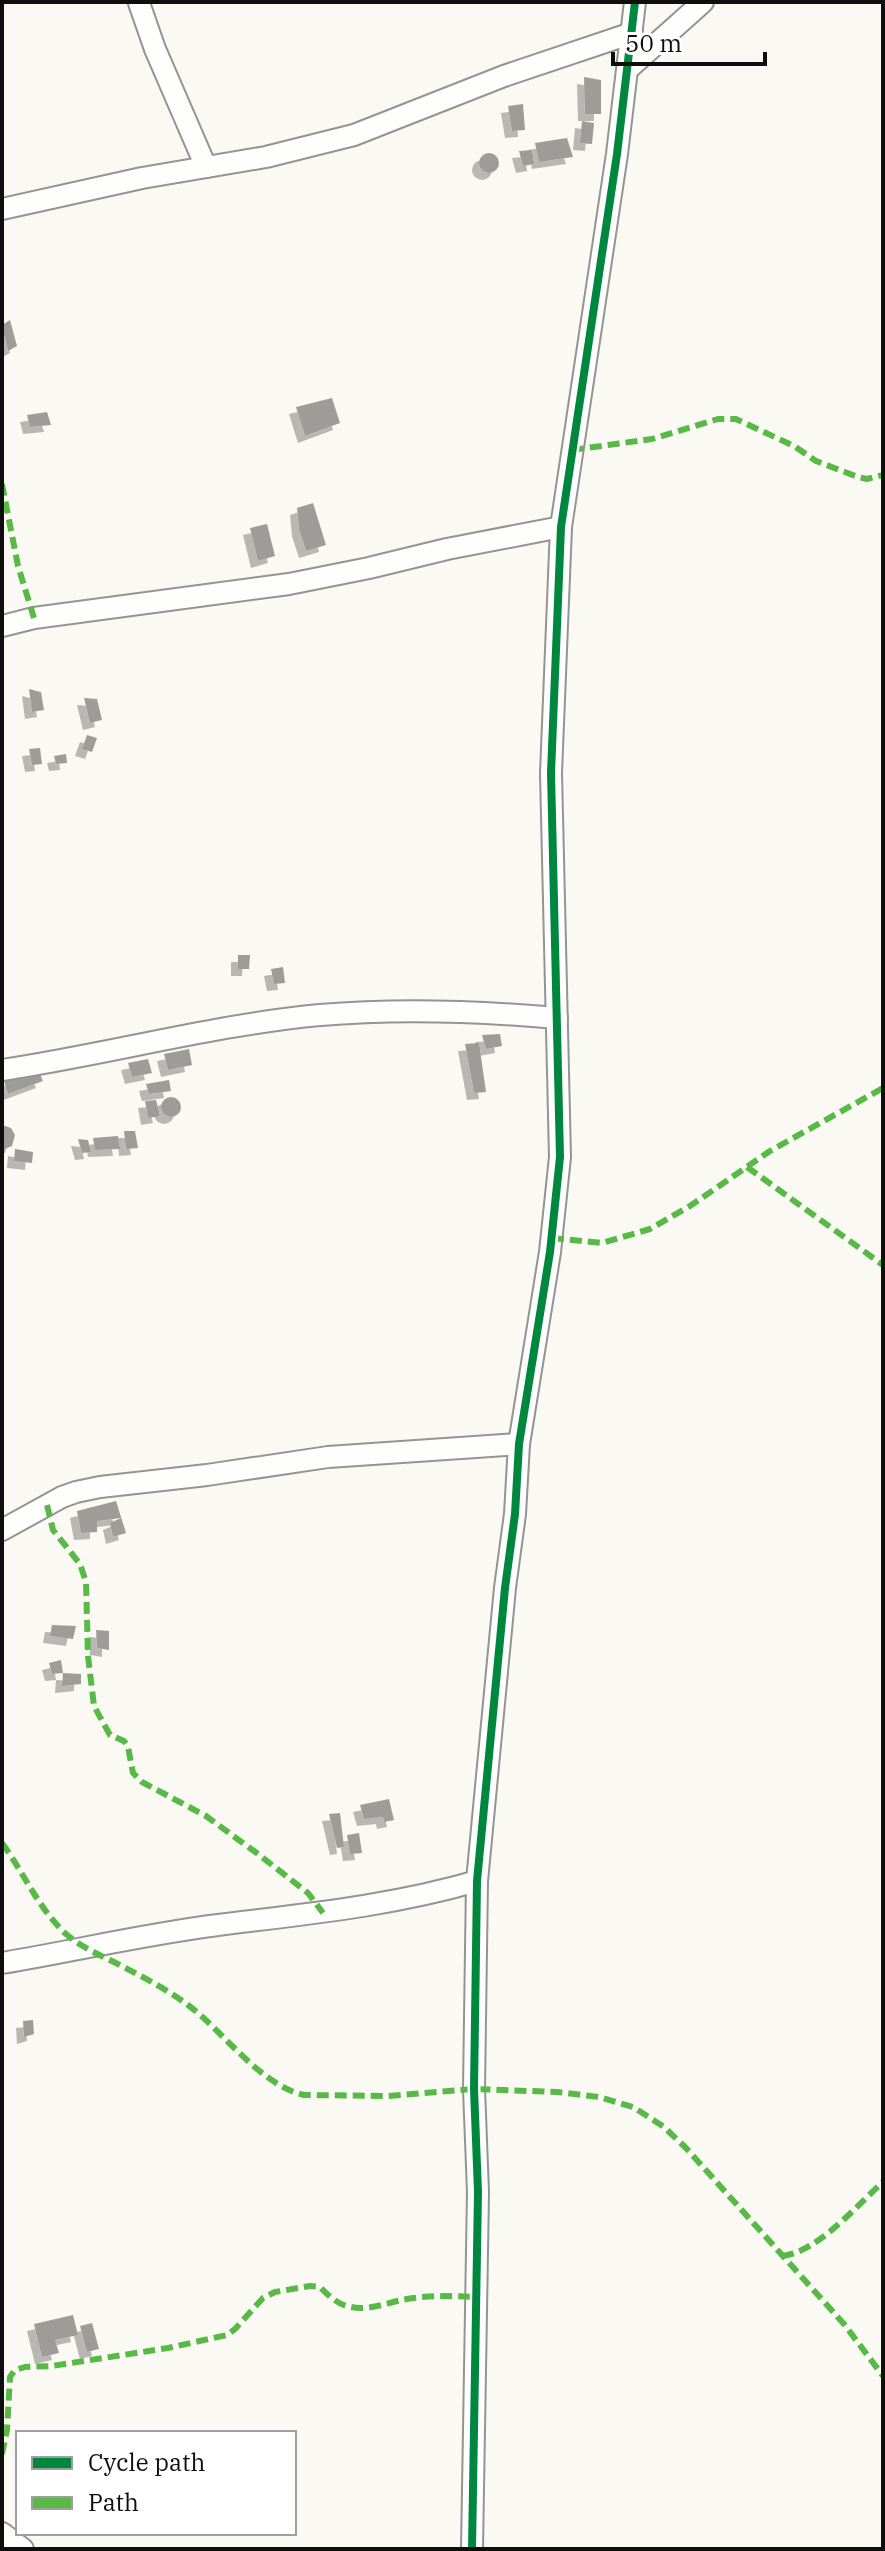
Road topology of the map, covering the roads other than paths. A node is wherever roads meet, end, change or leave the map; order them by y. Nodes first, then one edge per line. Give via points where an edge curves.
1 (635, 2) edge
2 (703, 2) edge
3 (139, 3) edge
4 (632, 33) junction
5 (628, 69) junction
6 (206, 167) junction
7 (2, 209) edge
8 (561, 527) junction
9 (2, 626) edge
10 (557, 1018) junction
11 (2, 1070) edge
12 (519, 1444) junction
13 (2, 1530) edge
14 (477, 1881) junction
15 (2, 1963) edge
16 (2, 2533) edge
17 (23, 2549) edge
18 (472, 2549) edge

1 - 4 street
2 - 5 street
3 - 6 street
4 - 5 street
4 - 6 street via 354,135
5 - 8 street
6 - 7 street
8 - 9 street via 289,584
8 - 10 street via 551,773
10 - 11 street via 431,1009 319,1015 166,1037
10 - 12 street via 560,1157
12 - 13 street via 328,1457 100,1487 62,1497
12 - 14 street
14 - 15 street via 381,1905 215,1925
14 - 18 street
16 - 17 street

